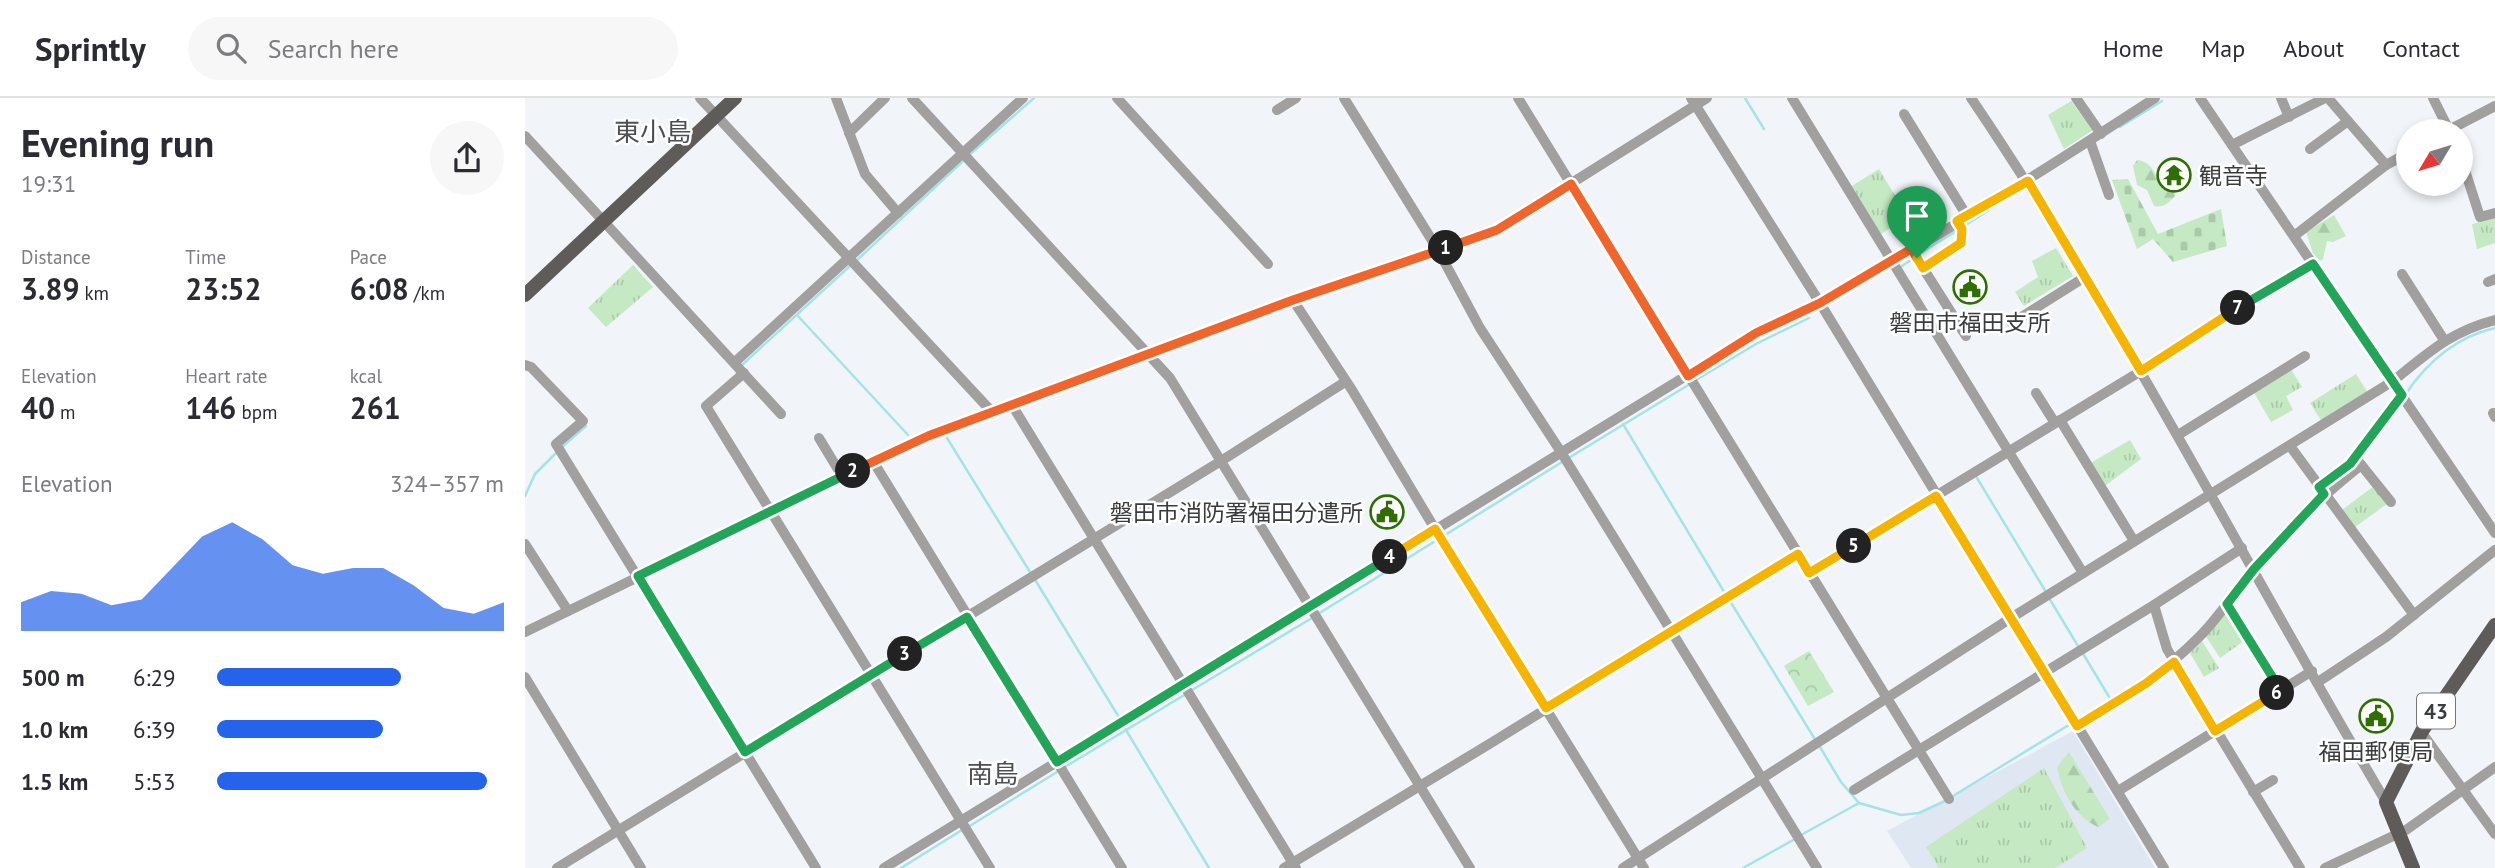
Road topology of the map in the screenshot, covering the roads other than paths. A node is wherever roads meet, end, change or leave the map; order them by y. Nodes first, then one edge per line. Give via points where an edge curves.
1 (700, 98) edge
2 (735, 98) edge
3 (836, 98) edge
4 (885, 98) edge
5 (912, 98) edge
6 (1023, 98) edge
7 (1117, 98) edge
8 (1296, 98) edge
9 (1344, 98) edge
10 (1518, 98) edge
11 (1707, 98) edge
12 (1792, 98) edge
13 (1971, 98) edge
14 (2075, 98) edge
15 (2155, 98) edge
16 (2200, 98) edge
17 (2281, 98) edge
18 (2326, 98) edge
19 (2433, 98) edge
20 (1693, 102) edge
21 (2495, 106) edge
22 (1277, 110) dead end
23 (1903, 114) dead end
24 (716, 115) junction
25 (2289, 117) junction
26 (2444, 119) edge
27 (2471, 119) edge
28 (2348, 121) junction
29 (849, 133) junction
30 (2101, 134) junction
31 (525, 136) edge
32 (2232, 145) junction
33 (2092, 146) junction
34 (2311, 149) dead end
35 (963, 154) junction
36 (2396, 160) edge
37 (2386, 165) junction
38 (2028, 181) junction
39 (1571, 184) junction
40 (2109, 195) dead end
41 (2473, 195) edge
42 (898, 213) junction
43 (2495, 213) edge
44 (606, 221) junction
45 (1962, 222) junction
46 (2294, 236) junction
47 (1438, 250) junction
48 (849, 258) junction
49 (1917, 258) junction
50 (1891, 261) junction
51 (1268, 264) dead end
52 (2313, 264) junction
53 (2402, 274) dead end
54 (2085, 277) junction
55 (525, 295) edge
56 (1293, 300) junction
57 (1820, 303) junction
58 (2495, 320) edge
59 (2013, 323) dead end
60 (1966, 336) dead end
61 (2444, 340) junction
62 (1149, 355) junction
63 (2305, 356) dead end
64 (525, 365) edge
65 (740, 368) junction
66 (2141, 371) junction
67 (1688, 376) junction
68 (1345, 382) junction
69 (2393, 382) junction
70 (2036, 393) dead end
71 (2402, 395) junction
72 (1013, 405) junction
73 (992, 412) junction
74 (781, 414) dead end
75 (2057, 421) junction
76 (2178, 435) junction
77 (819, 438) dead end
78 (2290, 446) junction
79 (2008, 451) junction
80 (1561, 452) junction
81 (873, 461) junction
82 (1221, 461) junction
83 (2358, 462) junction
84 (842, 476) junction
85 (2322, 491) junction
86 (2211, 493) junction
87 (1936, 496) junction
88 (2391, 502) dead end
89 (770, 511) junction
90 (1435, 529) junction
91 (2495, 533) edge
92 (1094, 538) junction
93 (2134, 541) junction
94 (525, 544) edge
95 (2242, 548) junction
96 (2495, 550) edge
97 (1798, 554) junction
98 (2254, 569) junction
99 (1809, 573) junction
100 (2083, 573) junction
101 (638, 576) junction
102 (2227, 604) junction
103 (2154, 606) junction
104 (1310, 607) junction
105 (568, 611) junction
106 (2414, 615) junction
107 (967, 617) junction
108 (2011, 618) junction
109 (2495, 625) edge
110 (1672, 631) junction
111 (525, 632) edge
112 (2174, 662) junction
113 (2312, 671) junction
114 (2044, 672) junction
115 (871, 675) junction
116 (525, 677) edge
117 (2318, 682) junction
118 (1184, 684) junction
119 (2281, 691) junction
120 (1886, 698) junction
121 (1546, 708) junction
122 (2077, 726) junction
123 (2215, 731) junction
124 (2422, 733) junction
125 (1918, 750) junction
126 (745, 752) junction
127 (1057, 762) junction
128 (2495, 766) edge
129 (1762, 779) junction
130 (2273, 780) dead end
131 (1419, 786) junction
132 (1854, 790) dead end
133 (2463, 790) junction
134 (2118, 791) junction
135 (2253, 792) junction
136 (1949, 799) dead end
137 (2386, 802) junction
138 (961, 821) junction
139 (618, 830) junction
140 (2399, 834) junction
141 (2495, 834) edge
142 (1642, 864) edge
143 (1291, 866) edge
144 (557, 868) edge
145 (641, 868) edge
146 (816, 868) edge
147 (884, 868) edge
148 (990, 868) edge
149 (1122, 868) edge
150 (1470, 868) edge
151 (1623, 868) edge
152 (1817, 868) edge
153 (2164, 868) edge
154 (2299, 868) edge
155 (2325, 868) edge
156 (2413, 868) edge

1 - 24 street
2 - 24 main road
3 - 29 street
4 - 29 street
5 - 35 street
6 - 35 street
7 - 51 street
8 - 22 street
9 - 47 street
10 - 39 street
11 - 20 street
12 - 50 street
13 - 38 street
14 - 30 street
15 - 30 street
16 - 32 street
17 - 25 street
18 - 25 street
18 - 28 street
19 - 26 street
20 - 39 street
20 - 57 street
21 - 27 street
23 - 45 street
24 - 44 main road
24 - 48 street
25 - 32 street
28 - 34 street
28 - 37 street
29 - 42 street via 865,174
30 - 33 street
31 - 44 street
32 - 46 street
33 - 38 street
33 - 40 street
35 - 42 street
35 - 62 street
36 - 37 street
37 - 46 street
38 - 45 street
38 - 54 street
39 - 47 street via 1497,230
39 - 67 street
41 - 43 street via 2480,217
42 - 48 street
44 - 55 main road
44 - 65 street
45 - 49 street
45 - 49 street via 1961,243
46 - 52 street
47 - 56 street
47 - 80 street via 1480,328
48 - 65 street
48 - 73 street
49 - 50 street
49 - 60 street
50 - 57 street
50 - 79 street
52 - 66 street
52 - 69 street
53 - 61 street
54 - 59 street
54 - 66 street
56 - 62 street
56 - 68 street
57 - 67 street via 1756,333
57 - 87 street
58 - 61 street
61 - 69 street
62 - 72 street
62 - 82 street via 1181,394
63 - 76 street
64 - 101 street via 583,421 556,444
65 - 74 street
65 - 89 street via 706,406
66 - 75 street
66 - 76 street
67 - 80 street
67 - 97 street
68 - 82 street
68 - 90 street
69 - 71 street
69 - 78 street
70 - 75 street
71 - 83 street
71 - 91 street
72 - 73 street
72 - 92 street
73 - 81 street
75 - 79 street
75 - 93 street
76 - 86 street
77 - 84 street
78 - 85 street
78 - 86 street
79 - 87 street
79 - 100 street
80 - 90 street
80 - 110 street
81 - 84 street
81 - 107 street
82 - 92 street
82 - 104 street
83 - 85 street
83 - 88 street
84 - 89 street
85 - 98 street
85 - 106 street
86 - 93 street
86 - 95 street
87 - 99 street
87 - 108 street
89 - 101 street
89 - 115 street
90 - 104 street
90 - 121 street
92 - 107 street
92 - 118 street
93 - 100 street
94 - 105 street
95 - 98 street
95 - 103 street
96 - 106 street
97 - 99 street
97 - 110 street
98 - 102 street
98 - 113 street
99 - 120 street
100 - 108 street
101 - 105 street
101 - 126 street
102 - 112 street
102 - 119 street
103 - 112 street
103 - 114 street
104 - 118 street
104 - 131 street
105 - 111 street
106 - 117 street
107 - 115 street
107 - 127 street
108 - 114 street
108 - 120 street
109 - 124 main road, 43
110 - 121 street
110 - 129 street
112 - 122 street
112 - 123 street
113 - 117 street
113 - 119 street
114 - 122 street
114 - 125 street
115 - 126 street
115 - 138 street
116 - 139 street
117 - 137 street
118 - 127 street
118 - 143 street
119 - 123 street
120 - 125 street
120 - 129 street
121 - 131 street
121 - 142 street
122 - 134 street
123 - 134 street
123 - 135 street
124 - 133 street
124 - 137 main road, 43
125 - 132 street
125 - 136 street
126 - 139 street
126 - 146 street
127 - 138 street
127 - 149 street
128 - 133 street
129 - 142 street
129 - 152 street
130 - 135 street
131 - 143 street
131 - 150 street
133 - 140 street
133 - 141 street
134 - 153 street
135 - 154 street
137 - 140 main road
138 - 147 street
138 - 148 street
139 - 144 street
139 - 145 street
140 - 155 street
140 - 156 main road
142 - 151 street

